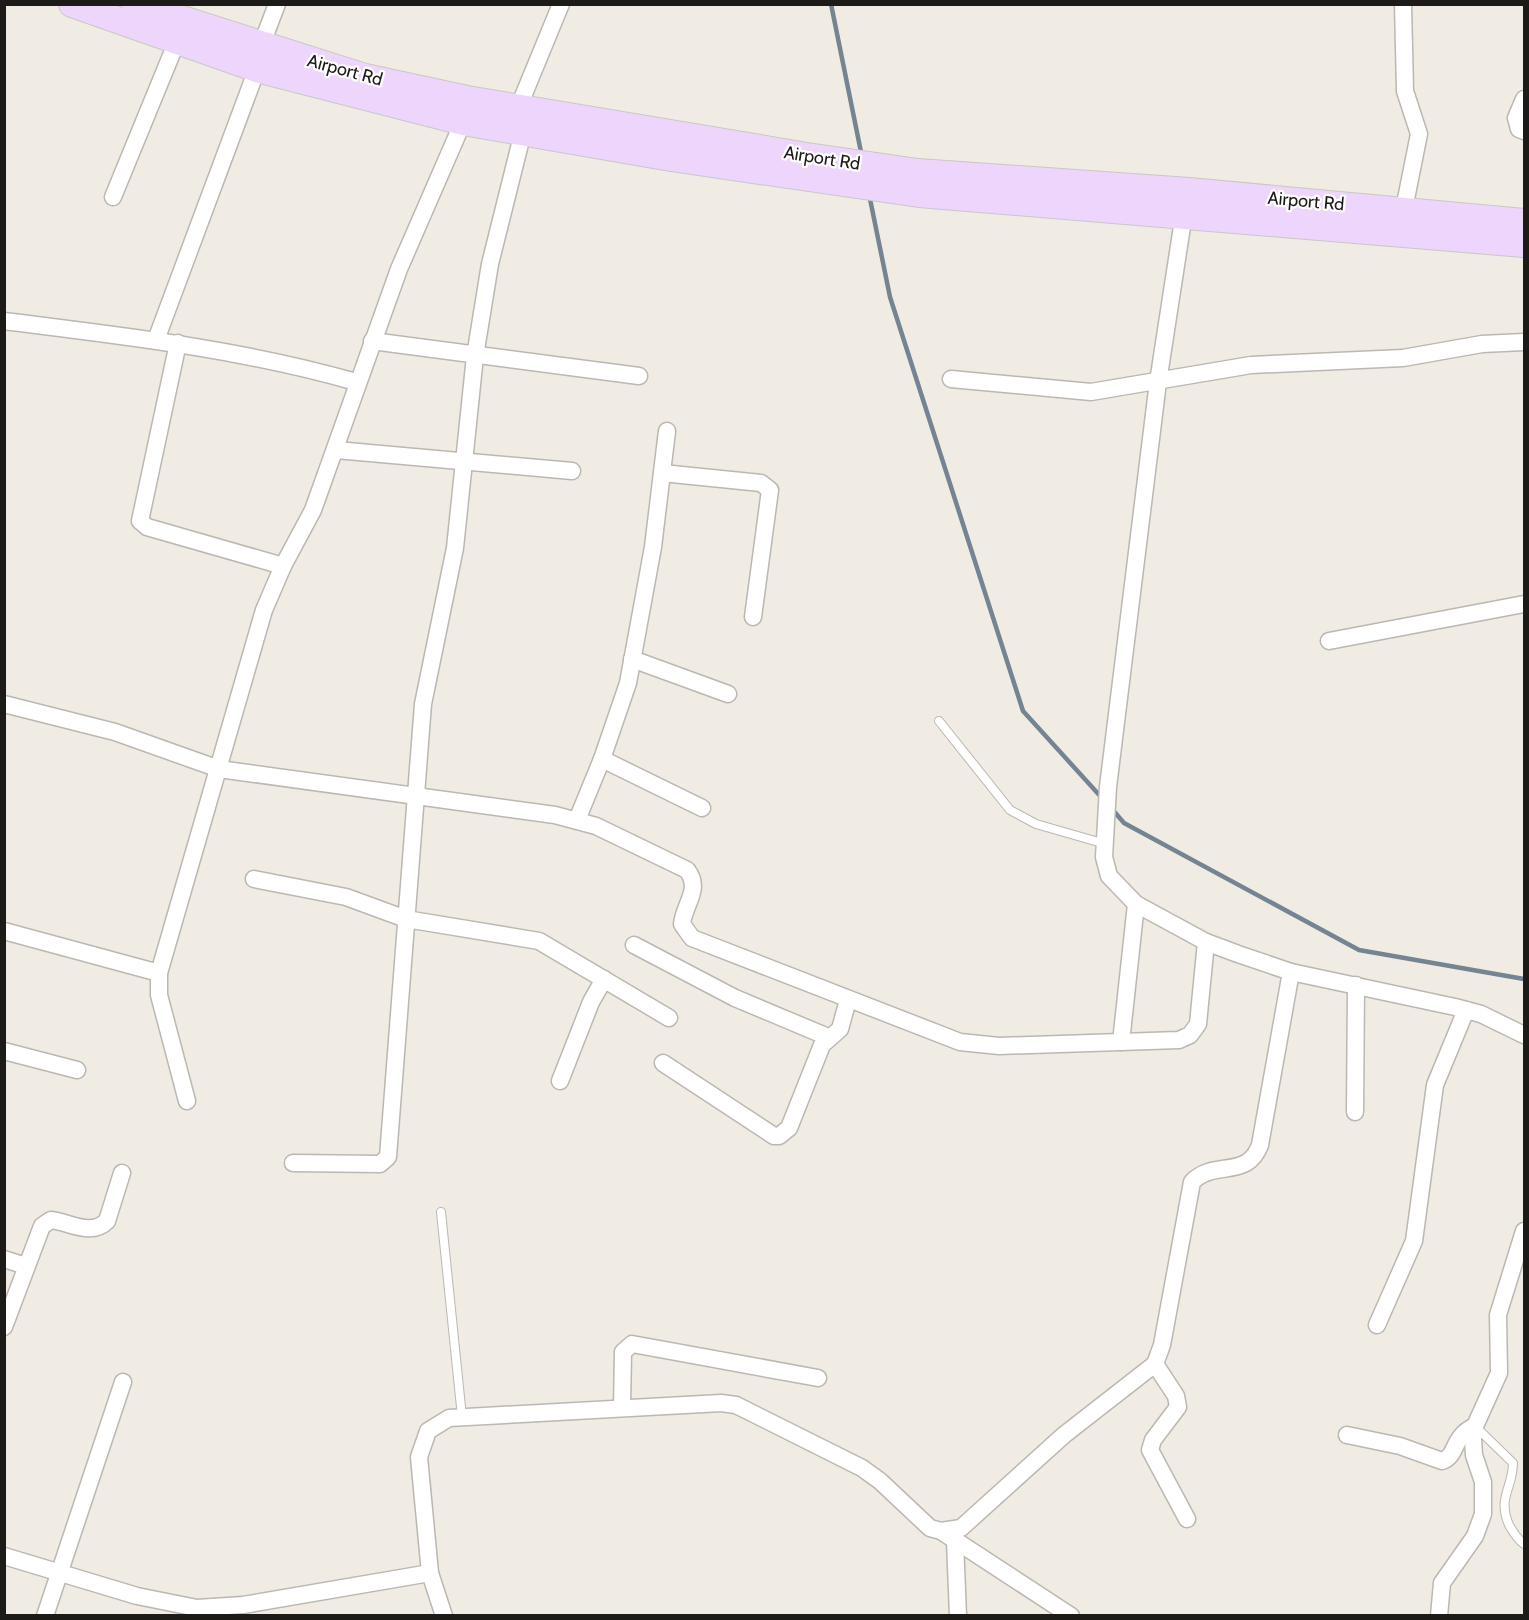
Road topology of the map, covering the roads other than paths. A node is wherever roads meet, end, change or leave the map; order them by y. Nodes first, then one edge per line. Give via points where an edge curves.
1 (72, 4) edge
2 (135, 4) edge
3 (278, 4) edge
4 (561, 4) edge
5 (1403, 4) edge
6 (177, 41) junction
7 (259, 58) junction
8 (1524, 99) edge
9 (519, 106) junction
10 (463, 122) junction
11 (1524, 131) edge
12 (523, 132) junction
13 (803, 166) junction
14 (113, 196) dead end
15 (1186, 203) junction
16 (1404, 209) junction
17 (1524, 222) edge
18 (1524, 244) edge
19 (4, 321) edge
20 (156, 340) junction
21 (372, 341) junction
22 (1524, 342) edge
23 (178, 343) junction
24 (475, 356) junction
25 (639, 376) dead end
26 (951, 380) dead end
27 (356, 382) junction
28 (1158, 382) junction
29 (668, 431) dead end
30 (336, 450) junction
31 (462, 461) junction
32 (572, 471) dead end
33 (662, 472) junction
34 (283, 566) junction
35 (1524, 603) edge
36 (753, 617) dead end
37 (1329, 641) dead end
38 (632, 659) junction
39 (728, 694) dead end
40 (4, 704) edge
41 (939, 721) dead end
42 (602, 759) junction
43 (219, 769) junction
44 (415, 797) junction
45 (702, 808) dead end
46 (577, 820) junction
47 (1102, 843) junction
48 (254, 879) dead end
49 (1136, 904) junction
50 (406, 919) junction
51 (4, 931) edge
52 (1206, 942) junction
53 (634, 945) dead end
54 (1291, 972) junction
55 (159, 973) junction
56 (604, 979) junction
57 (1356, 985) junction
58 (848, 1000) junction
59 (1466, 1010) junction
60 (669, 1018) dead end
61 (1524, 1035) edge
62 (828, 1037) junction
63 (1121, 1042) junction
64 (4, 1051) edge
65 (663, 1063) dead end
66 (77, 1070) dead end
67 (560, 1081) dead end
68 (187, 1101) dead end
69 (1355, 1112) dead end
70 (293, 1163) dead end
71 (122, 1173) dead end
72 (441, 1212) dead end
73 (1524, 1231) edge
74 (4, 1259) edge
75 (26, 1266) junction
76 (1377, 1325) dead end
77 (4, 1327) edge
78 (1155, 1364) junction
79 (818, 1378) dead end
80 (123, 1382) dead end
81 (622, 1408) junction
82 (462, 1417) junction
83 (1475, 1426) junction
84 (1347, 1436) dead end
85 (1186, 1519) dead end
86 (941, 1531) junction
87 (956, 1541) junction
88 (1524, 1544) edge
89 (4, 1556) edge
90 (61, 1573) junction
91 (430, 1573) junction
92 (45, 1616) edge
93 (444, 1616) edge
94 (958, 1616) edge
95 (1071, 1616) edge
96 (1439, 1616) edge

1 - 6 main road
2 - 7 main road, Airport Rd
3 - 7 street
4 - 9 street
5 - 16 street via 1405,91 1419,134
6 - 7 main road
6 - 14 street
7 - 9 main road, Airport Rd
7 - 10 main road
7 - 20 street
8 - 11 street via 1516,118 1519,129
9 - 13 main road, Airport Rd
10 - 12 main road
10 - 21 street
12 - 13 main road via 671,158
12 - 24 street via 495,238
13 - 15 main road, Airport Rd via 919,183
15 - 16 main road, Airport Rd
15 - 18 main road
15 - 28 street
16 - 17 main road, Airport Rd
19 - 20 street
20 - 23 street
21 - 24 street
21 - 27 street
22 - 28 street via 1482,344 1403,358 1251,365
23 - 27 street
23 - 34 street via 140,521 147,527
24 - 25 street
24 - 31 street
26 - 28 street via 1091,392
27 - 30 street
28 - 47 street
29 - 33 street
30 - 31 street
30 - 34 street via 313,510
31 - 32 street
31 - 44 street via 455,548 423,704
33 - 36 street via 761,483 770,490
33 - 38 street
34 - 43 street via 253,643
35 - 37 street
38 - 39 street
38 - 42 street via 625,695
40 - 43 street via 115,732
41 - 47 lane via 1010,810 1036,824
42 - 45 street
42 - 46 street
43 - 44 street
43 - 55 street
44 - 46 street
44 - 50 street
46 - 58 street via 687,870 695,888 682,924 692,938
47 - 49 street via 1109,876
48 - 50 street via 346,897
49 - 52 street
49 - 63 street
50 - 56 street via 539,941
50 - 70 street via 388,1157 380,1164
51 - 55 street
52 - 54 street
52 - 63 street via 1196,1030 1179,1040
53 - 62 street via 735,998
54 - 57 street
54 - 78 street via 1260,1145 1250,1162 1208,1170 1191,1182 1162,1345
55 - 68 street via 159,995
56 - 60 street
56 - 67 street
57 - 59 street
57 - 69 street
58 - 62 street via 840,1029
58 - 63 street via 940,1036 981,1046
59 - 61 street
59 - 76 street via 1435,1085 1414,1241
62 - 65 street via 789,1128 779,1136
64 - 66 street
71 - 75 street via 102,1226 45,1223
72 - 82 lane
73 - 83 street via 1498,1315 1499,1373
74 - 75 street
75 - 77 street
78 - 85 street via 1176,1396 1178,1407 1154,1440 1151,1455
78 - 86 street via 1064,1435 972,1520 961,1528
79 - 81 street via 632,1344 623,1352
80 - 90 street
81 - 82 street
81 - 86 street via 736,1405 862,1468 930,1528
82 - 91 street via 449,1418 428,1431 419,1457
83 - 84 street via 1461,1435 1451,1456 1442,1461 1401,1446
83 - 88 lane via 1513,1463 1504,1511 1512,1530
83 - 96 street via 1473,1447 1483,1482 1483,1514 1475,1536 1442,1583
86 - 87 street
87 - 94 street
87 - 95 street
89 - 90 street
90 - 91 street via 137,1596 197,1608 243,1605
90 - 92 street
91 - 93 street

